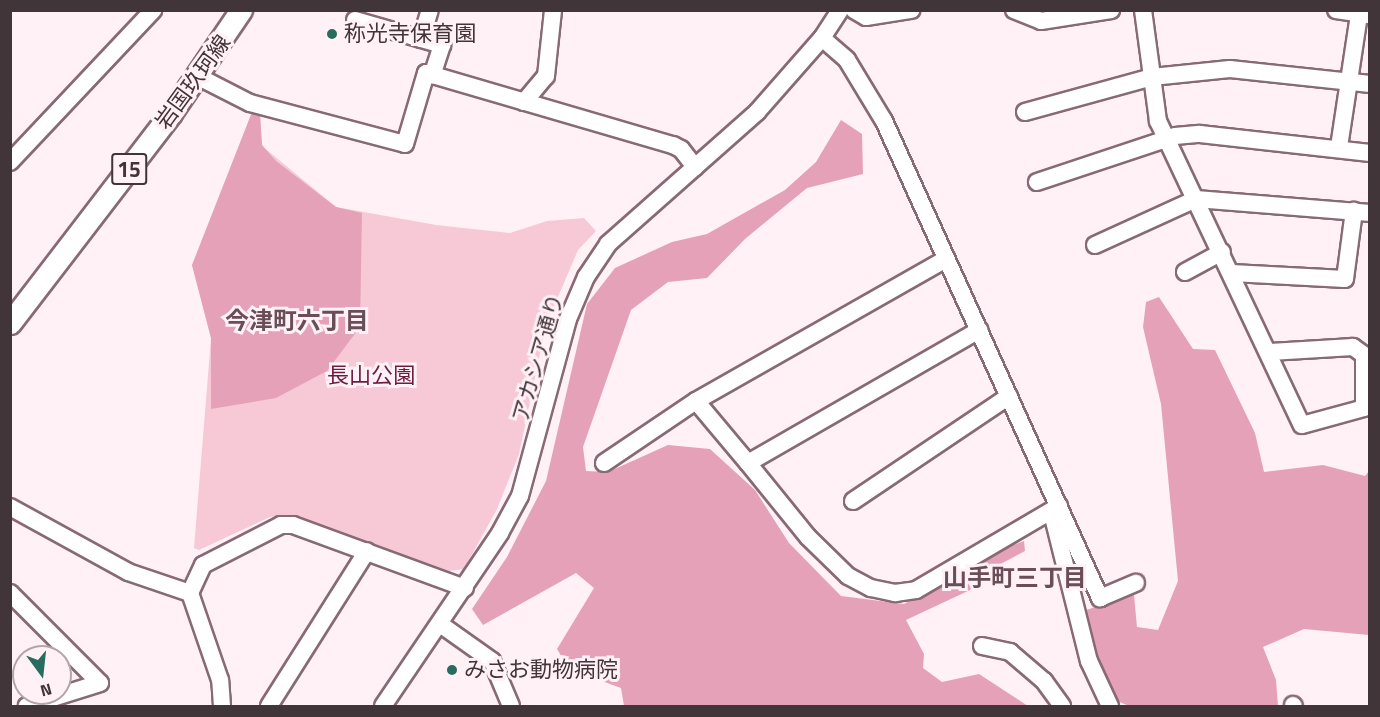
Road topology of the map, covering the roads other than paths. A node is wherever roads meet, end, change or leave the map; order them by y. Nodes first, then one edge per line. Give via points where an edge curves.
1 (153, 10) edge
2 (242, 10) edge
3 (430, 10) edge
4 (553, 10) edge
5 (840, 10) edge
6 (854, 10) edge
7 (911, 10) edge
8 (1014, 10) edge
9 (1111, 10) edge
10 (1143, 10) edge
11 (1338, 11) edge
12 (1364, 14) edge
13 (355, 20) dead end
14 (822, 38) junction
15 (421, 39) junction
16 (432, 75) junction
17 (197, 76) junction
18 (1152, 76) junction
19 (1350, 82) junction
20 (1370, 84) edge
21 (524, 102) junction
22 (1025, 112) dead end
23 (1167, 138) junction
24 (1339, 147) junction
25 (1370, 153) edge
26 (10, 162) edge
27 (695, 167) junction
28 (1037, 182) dead end
29 (1196, 199) junction
30 (1362, 212) edge
31 (1095, 245) dead end
32 (1222, 252) junction
33 (946, 259) junction
34 (1185, 272) dead end
35 (1232, 273) junction
36 (10, 323) edge
37 (979, 330) junction
38 (1270, 352) junction
39 (1009, 396) junction
40 (696, 401) junction
41 (604, 463) dead end
42 (747, 463) junction
43 (854, 501) dead end
44 (10, 507) edge
45 (1055, 509) junction
46 (367, 551) junction
47 (1136, 583) dead end
48 (465, 588) junction
49 (190, 593) junction
50 (10, 594) edge
51 (440, 624) junction
52 (982, 646) dead end
53 (27, 706) edge
54 (222, 706) edge
55 (269, 706) edge
56 (383, 706) edge
57 (511, 706) edge
58 (1062, 706) edge
59 (1110, 706) edge

1 - 26 street
2 - 17 main road, 岩国玖珂線 / 15
3 - 15 street
4 - 21 street via 546,76
5 - 14 street, アカシア通り
6 - 7 street via 866,17
8 - 9 street via 1041,21
10 - 18 street
11 - 12 street
12 - 19 street
13 - 15 street
14 - 27 street, アカシア通り via 757,112
14 - 33 street via 847,60 884,121
15 - 16 street via 442,45
16 - 17 street via 426,73 405,144 250,103
16 - 21 street
17 - 36 main road, 岩国玖珂線 / 15
18 - 19 street via 1230,69
18 - 22 street
18 - 23 street via 1158,120
19 - 20 street
19 - 24 street
21 - 27 street via 673,145
23 - 24 street via 1200,134
23 - 28 street
23 - 29 street
24 - 25 street
27 - 48 street, アカシア通り via 609,244 586,277 568,319 520,496
29 - 30 street
29 - 31 street
29 - 32 street
30 - 35 street via 1345,279
32 - 34 street
32 - 35 street
33 - 37 street
33 - 40 street
35 - 38 street
37 - 39 street
37 - 42 street
38 - 38 street via 1353,347 1364,355 1364,408 1302,425
39 - 43 street
39 - 45 street
40 - 41 street
40 - 42 street
42 - 45 street via 808,537 848,576 871,588 895,593 916,590
44 - 49 street via 128,572
45 - 47 street via 1100,598
45 - 59 street via 1089,661
46 - 48 street
46 - 49 street via 292,525 281,525 203,565
46 - 55 street
48 - 51 street, アカシア通り
49 - 54 street via 220,680
50 - 53 street via 100,683
51 - 56 street, アカシア通り
51 - 57 street via 492,661
52 - 58 street via 1010,652 1044,681

